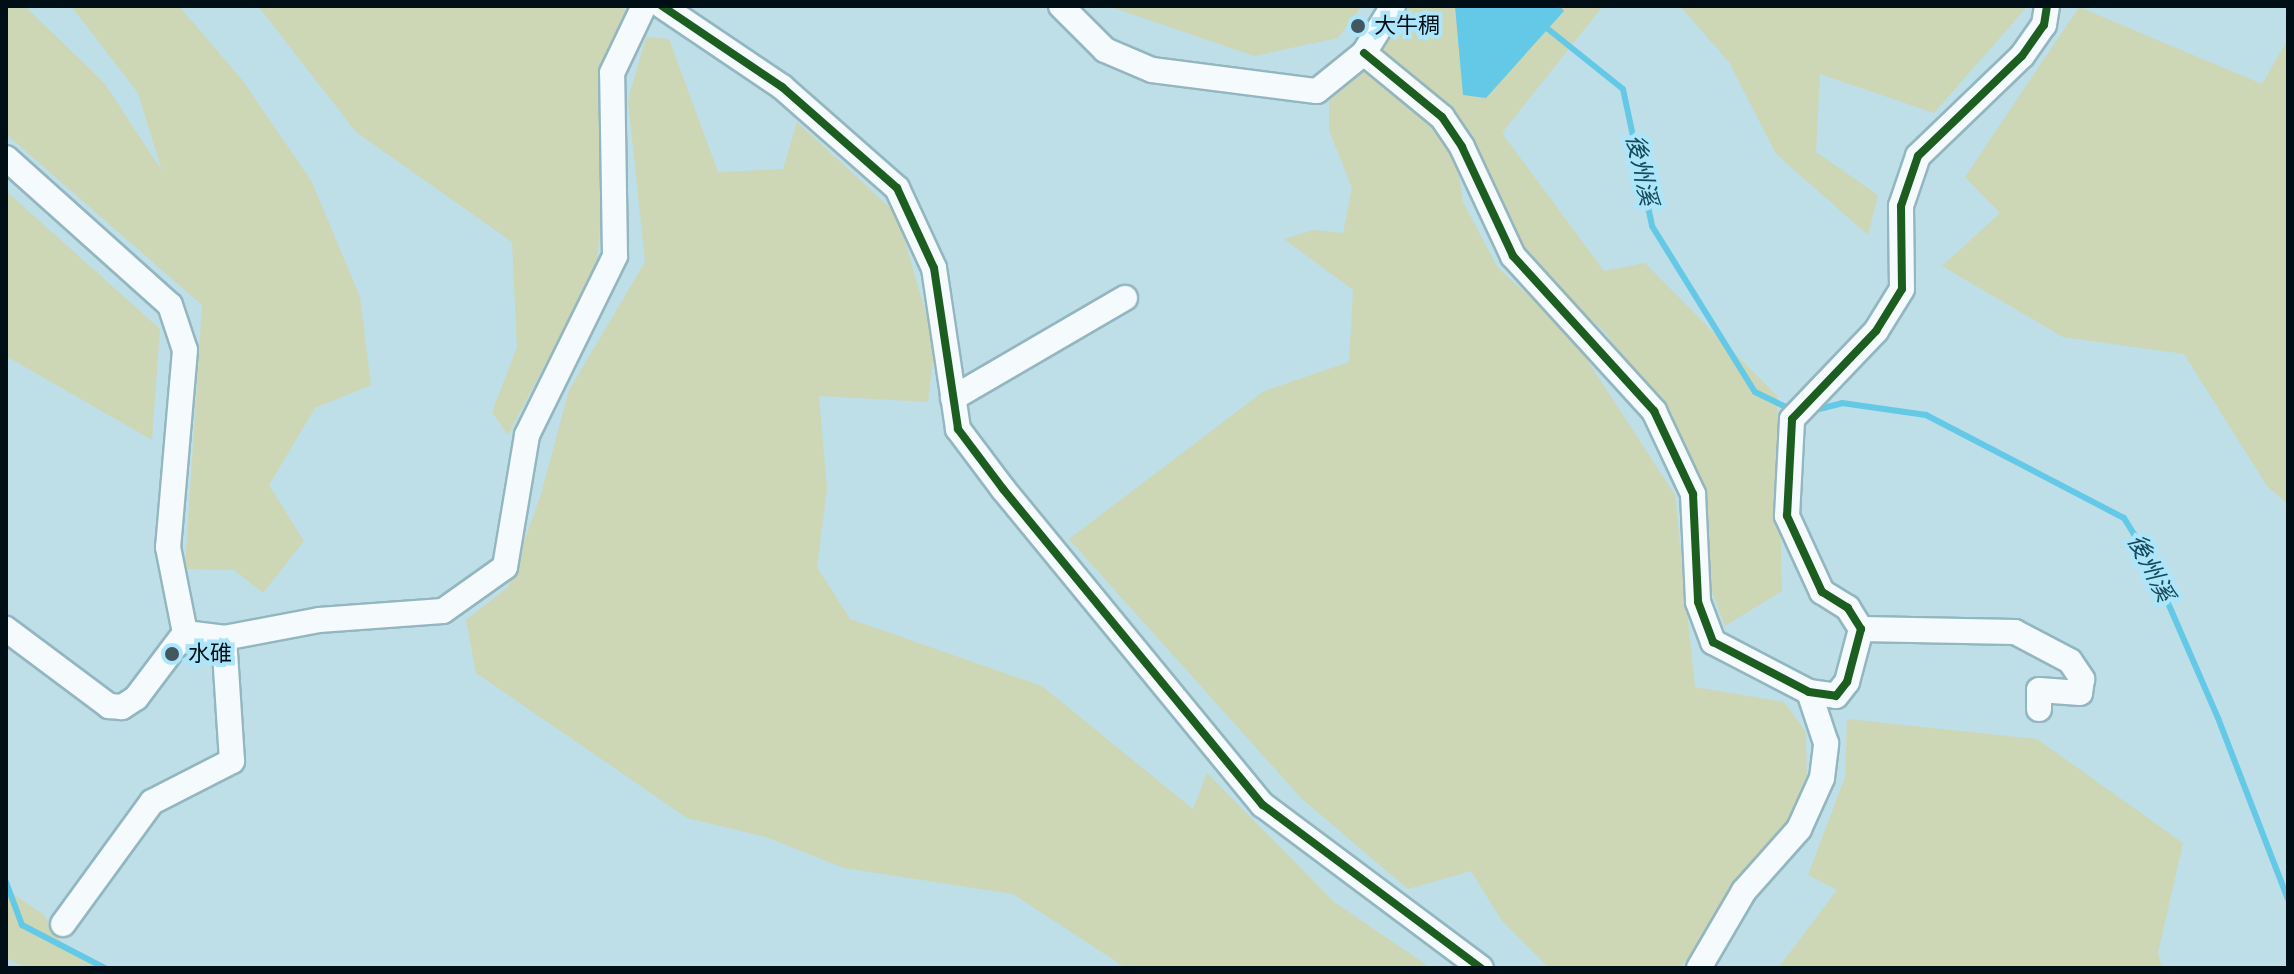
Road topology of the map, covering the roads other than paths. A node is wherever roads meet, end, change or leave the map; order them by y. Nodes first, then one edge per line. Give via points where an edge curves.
1 (644, 6) edge
2 (662, 6) edge
3 (1061, 6) edge
4 (1393, 6) edge
5 (2047, 6) edge
6 (1364, 53) junction
7 (6, 158) edge
8 (1125, 298) dead end
9 (953, 398) junction
10 (6, 629) edge
11 (1861, 629) junction
12 (185, 633) junction
13 (224, 638) junction
14 (1809, 692) junction
15 (2039, 709) dead end
16 (63, 924) dead end
17 (1481, 968) edge
18 (1699, 968) edge

1 - 13 street via 612,73 615,256 527,435 505,567 443,611 319,620
2 - 9 street via 782,87 897,188 934,268
3 - 6 street via 1105,50 1152,70 1317,91
4 - 6 street
5 - 11 street via 2044,25 2022,56 1918,156 1901,206 1902,289 1876,331 1792,419 1787,516 1822,592 1848,608
6 - 14 street via 1442,117 1462,147 1513,256 1654,411 1693,494 1698,602 1713,642
7 - 12 street via 170,305 185,350 168,547
8 - 9 street
9 - 17 street via 958,429 1003,489 1263,805
10 - 12 street via 109,706 122,707 136,698
11 - 14 street via 1847,682 1836,696
11 - 15 street via 2015,632 2070,661 2082,679 2080,693 2039,690
12 - 13 street
13 - 16 street via 232,761 152,802
14 - 18 street via 1826,743 1822,778 1799,829 1744,891

